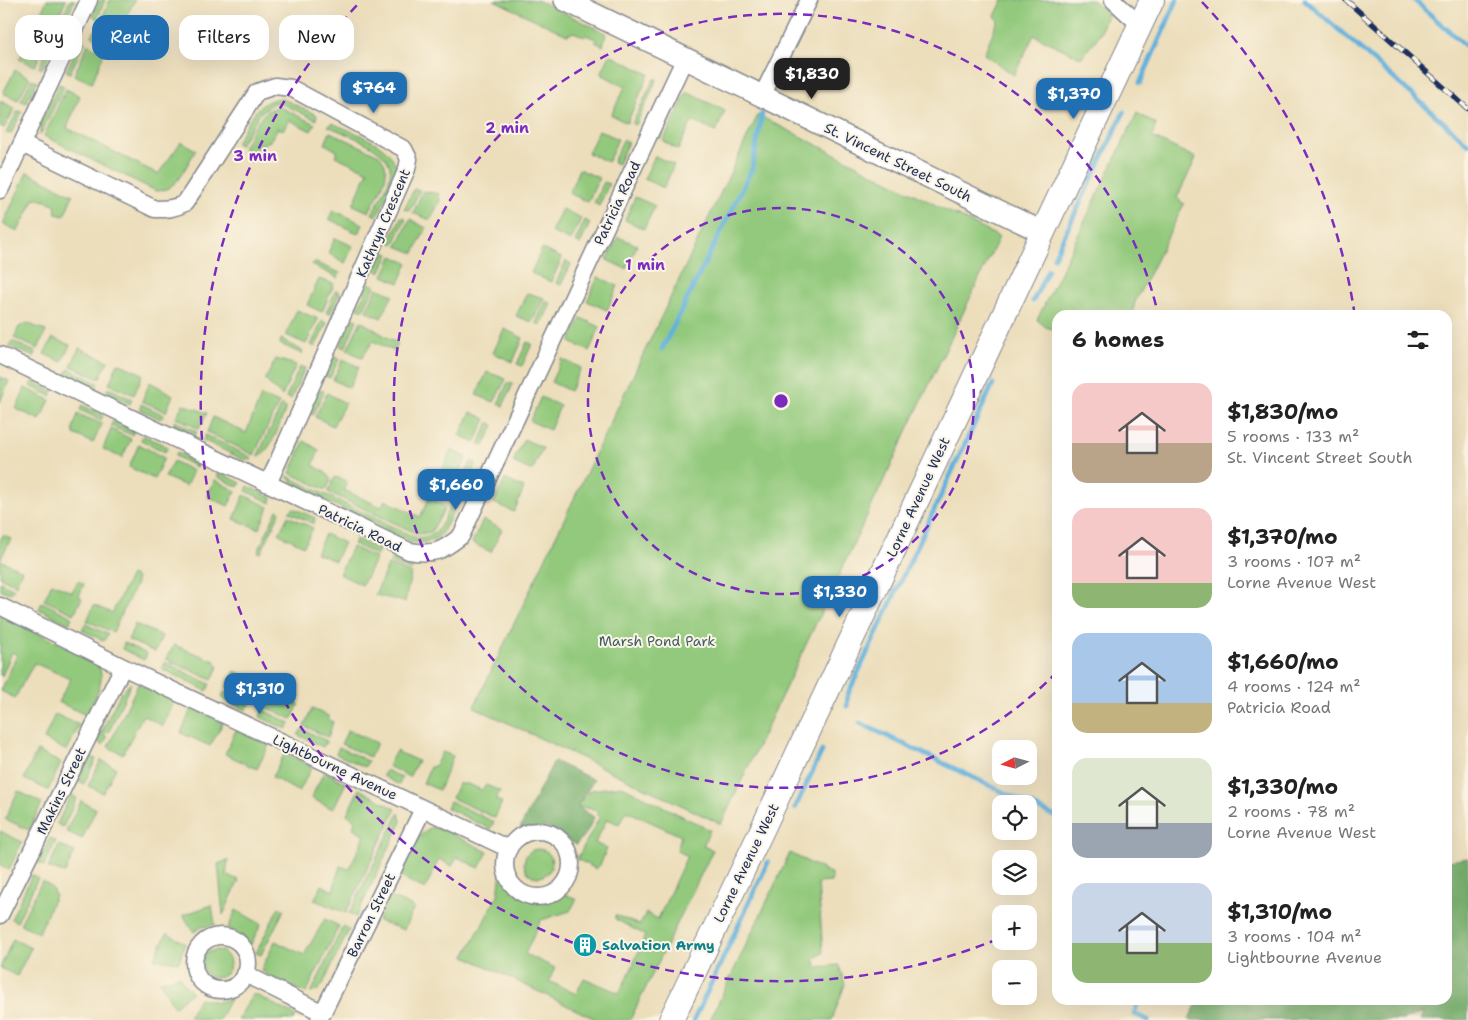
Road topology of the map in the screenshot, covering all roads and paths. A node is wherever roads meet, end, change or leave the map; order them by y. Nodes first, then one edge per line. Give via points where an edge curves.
1 (89, 0) edge
2 (565, 0) edge
3 (809, 0) edge
4 (1113, 0) edge
5 (1152, 0) edge
6 (1140, 25) junction
7 (684, 58) junction
8 (762, 96) junction
9 (22, 144) junction
10 (0, 190) edge
11 (1042, 232) junction
12 (0, 355) edge
13 (268, 484) junction
14 (0, 606) edge
15 (123, 667) junction
16 (423, 809) junction
17 (508, 849) junction
18 (0, 915) edge
19 (245, 974) dead end
20 (321, 1017) edge
21 (671, 1020) edge

1 - 9 street
2 - 7 street, St. Vincent Street South
3 - 8 street
4 - 6 street
5 - 6 main road, Lorne Avenue West
6 - 11 main road, Lorne Avenue West
7 - 8 street, St. Vincent Street South
7 - 13 street, Patricia Road via 461,536 447,548 431,554 409,552
8 - 11 street, St. Vincent Street South
9 - 10 street
9 - 13 street, Kathryn Crescent via 155,209 172,209 185,203 257,92 275,86 291,88 404,149 409,159 407,169
11 - 21 main road, Lorne Avenue West
12 - 13 street, Patricia Road
14 - 15 street, Lightbourne Avenue
15 - 16 street, Lightbourne Avenue
15 - 18 street, Makins Street
16 - 17 street, Lightbourne Avenue
16 - 20 street, Barron Street
17 - 17 street via 505,860 508,877 518,891 528,896 549,896 570,876 570,854 565,844 552,834 535,831 524,834
19 - 20 street

